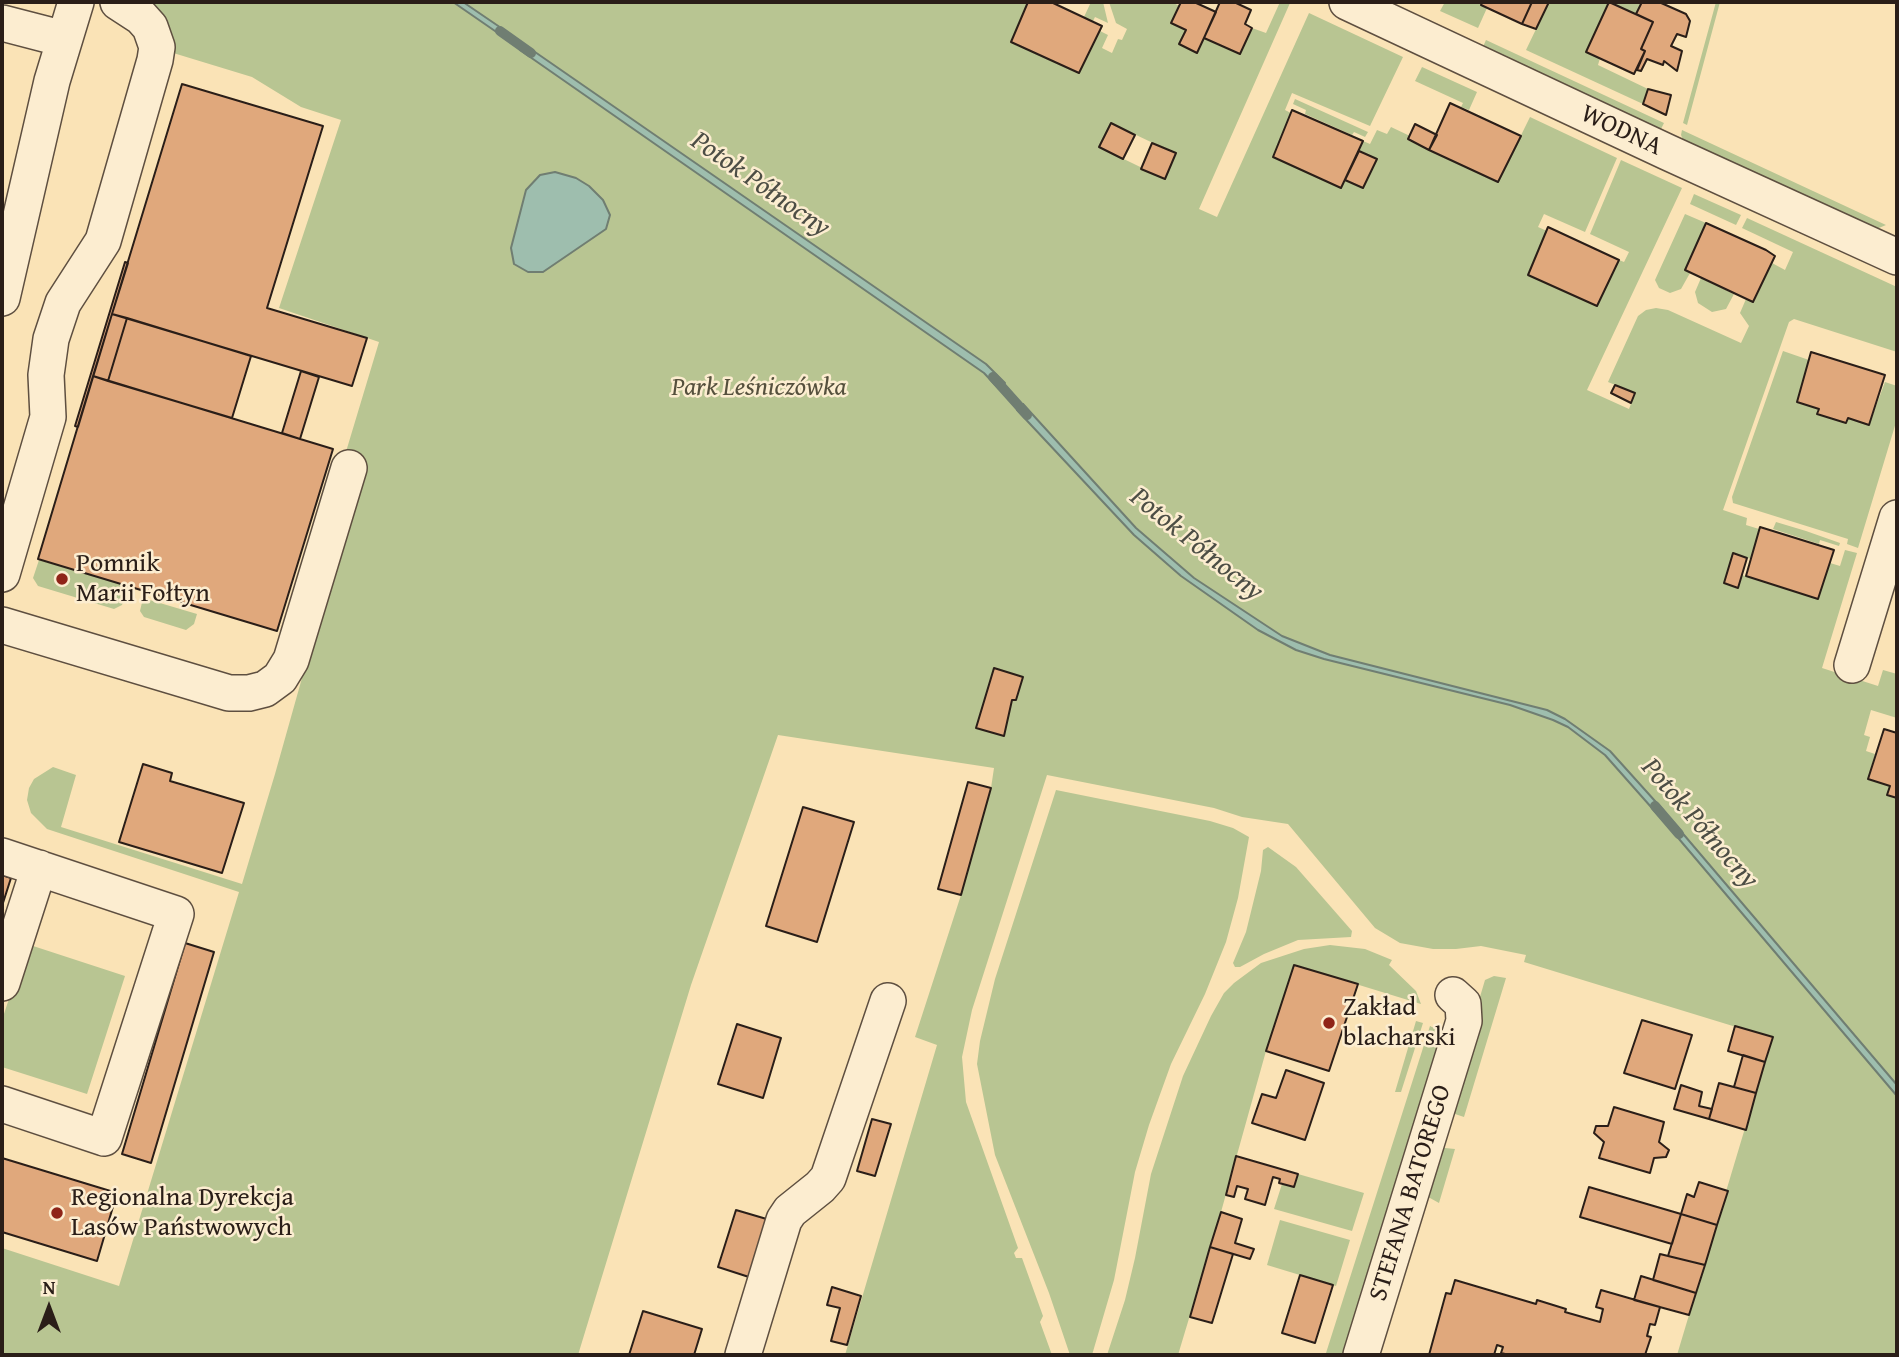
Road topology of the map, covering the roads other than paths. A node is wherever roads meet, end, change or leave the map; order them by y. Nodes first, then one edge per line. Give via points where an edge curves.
1 (76, 2) edge
2 (118, 2) edge
3 (1347, 2) edge
4 (2, 23) edge
5 (64, 39) junction
6 (52, 81) junction
7 (2, 193) edge
8 (1897, 257) edge
9 (2, 298) edge
10 (349, 468) dead end
11 (1897, 518) edge
12 (2, 574) edge
13 (2, 625) edge
14 (1852, 665) dead end
15 (2, 856) edge
16 (39, 868) junction
17 (2, 983) edge
18 (1453, 995) dead end
19 (888, 1000) dead end
20 (2, 1104) edge
21 (743, 1355) edge
22 (1361, 1355) edge

1 - 5 street
2 - 12 street via 150,27 157,47 155,60 103,242 63,303 51,339 46,375 48,417
3 - 8 street, WODNA
4 - 5 street
5 - 6 street
6 - 7 street
6 - 9 street
10 - 13 street via 291,660 265,690 229,693
11 - 14 street
15 - 16 street
16 - 17 street
16 - 20 street via 176,914 104,1138
18 - 22 street, STEFANA BATOREGO via 1463,1004 1464,1021
19 - 21 street via 828,1178 784,1220

